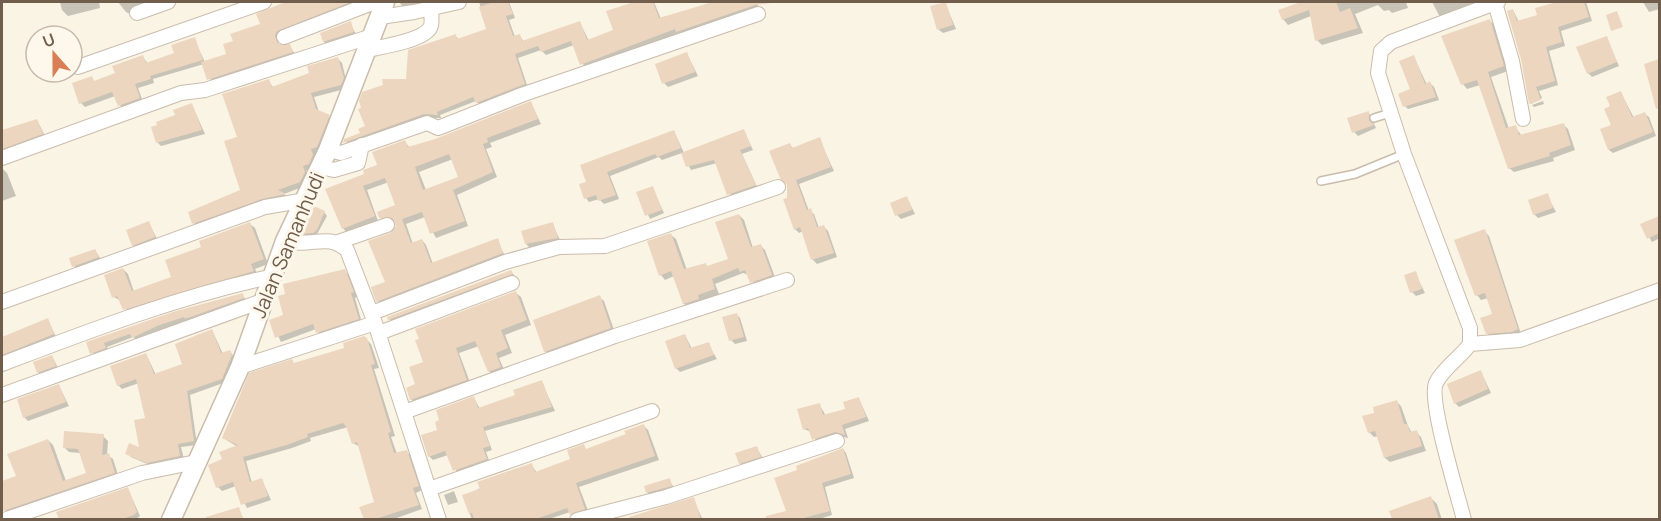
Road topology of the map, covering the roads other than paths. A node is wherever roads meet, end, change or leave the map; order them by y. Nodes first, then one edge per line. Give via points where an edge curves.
1 (168, 2) edge
2 (264, 2) edge
3 (459, 2) edge
4 (1496, 2) edge
5 (380, 7) edge
6 (431, 9) junction
7 (137, 13) dead end
8 (758, 14) dead end
9 (284, 37) dead end
10 (370, 43) junction
11 (84, 65) edge
12 (1390, 113) junction
13 (1374, 118) dead end
14 (1523, 119) dead end
15 (362, 145) junction
16 (328, 150) junction
17 (1404, 154) junction
18 (2, 158) edge
19 (320, 167) junction
20 (1321, 182) dead end
21 (778, 187) dead end
22 (306, 200) junction
23 (387, 225) dead end
24 (285, 241) junction
25 (338, 242) junction
26 (274, 276) junction
27 (787, 280) dead end
28 (512, 283) dead end
29 (1659, 290) edge
30 (262, 301) junction
31 (2, 302) edge
32 (375, 323) junction
33 (1470, 344) junction
34 (2, 364) edge
35 (240, 367) junction
36 (2, 395) edge
37 (651, 411) dead end
38 (404, 412) junction
39 (837, 441) dead end
40 (196, 462) junction
41 (429, 489) junction
42 (4, 519) edge
43 (171, 519) edge
44 (439, 519) edge
45 (578, 519) edge
46 (1464, 519) edge

1 - 7 street
2 - 11 street
3 - 6 street
4 - 12 street via 1385,46 1378,60 1378,73
4 - 14 street
5 - 6 street
5 - 9 street
5 - 10 street, Jalan Samanhudi
6 - 10 street via 428,31 411,39
8 - 15 street via 524,94 438,128 427,123
10 - 16 street, Jalan Samanhudi
10 - 18 street via 205,90 182,93
12 - 13 lane
12 - 17 street
15 - 16 street via 341,153
15 - 19 street via 358,163 334,170
16 - 19 street, Jalan Samanhudi
17 - 20 lane
17 - 33 street via 1470,328
19 - 22 street, Jalan Samanhudi
21 - 32 street via 604,246 559,247 505,262
22 - 24 street, Jalan Samanhudi
22 - 31 street via 265,207
23 - 25 street
24 - 25 street via 300,245
24 - 26 street, Jalan Samanhudi
25 - 32 street via 347,250
26 - 30 street, Jalan Samanhudi
26 - 34 street via 218,288 106,324
27 - 38 street via 615,336
28 - 32 street
29 - 33 street via 1520,340
30 - 35 street, Jalan Samanhudi
30 - 36 street
32 - 35 street
32 - 38 street
33 - 46 street via 1434,387
35 - 40 street, Jalan Samanhudi
37 - 41 street
38 - 41 street
39 - 45 street via 666,497
40 - 42 street via 142,473
40 - 43 street, Jalan Samanhudi
41 - 44 street

